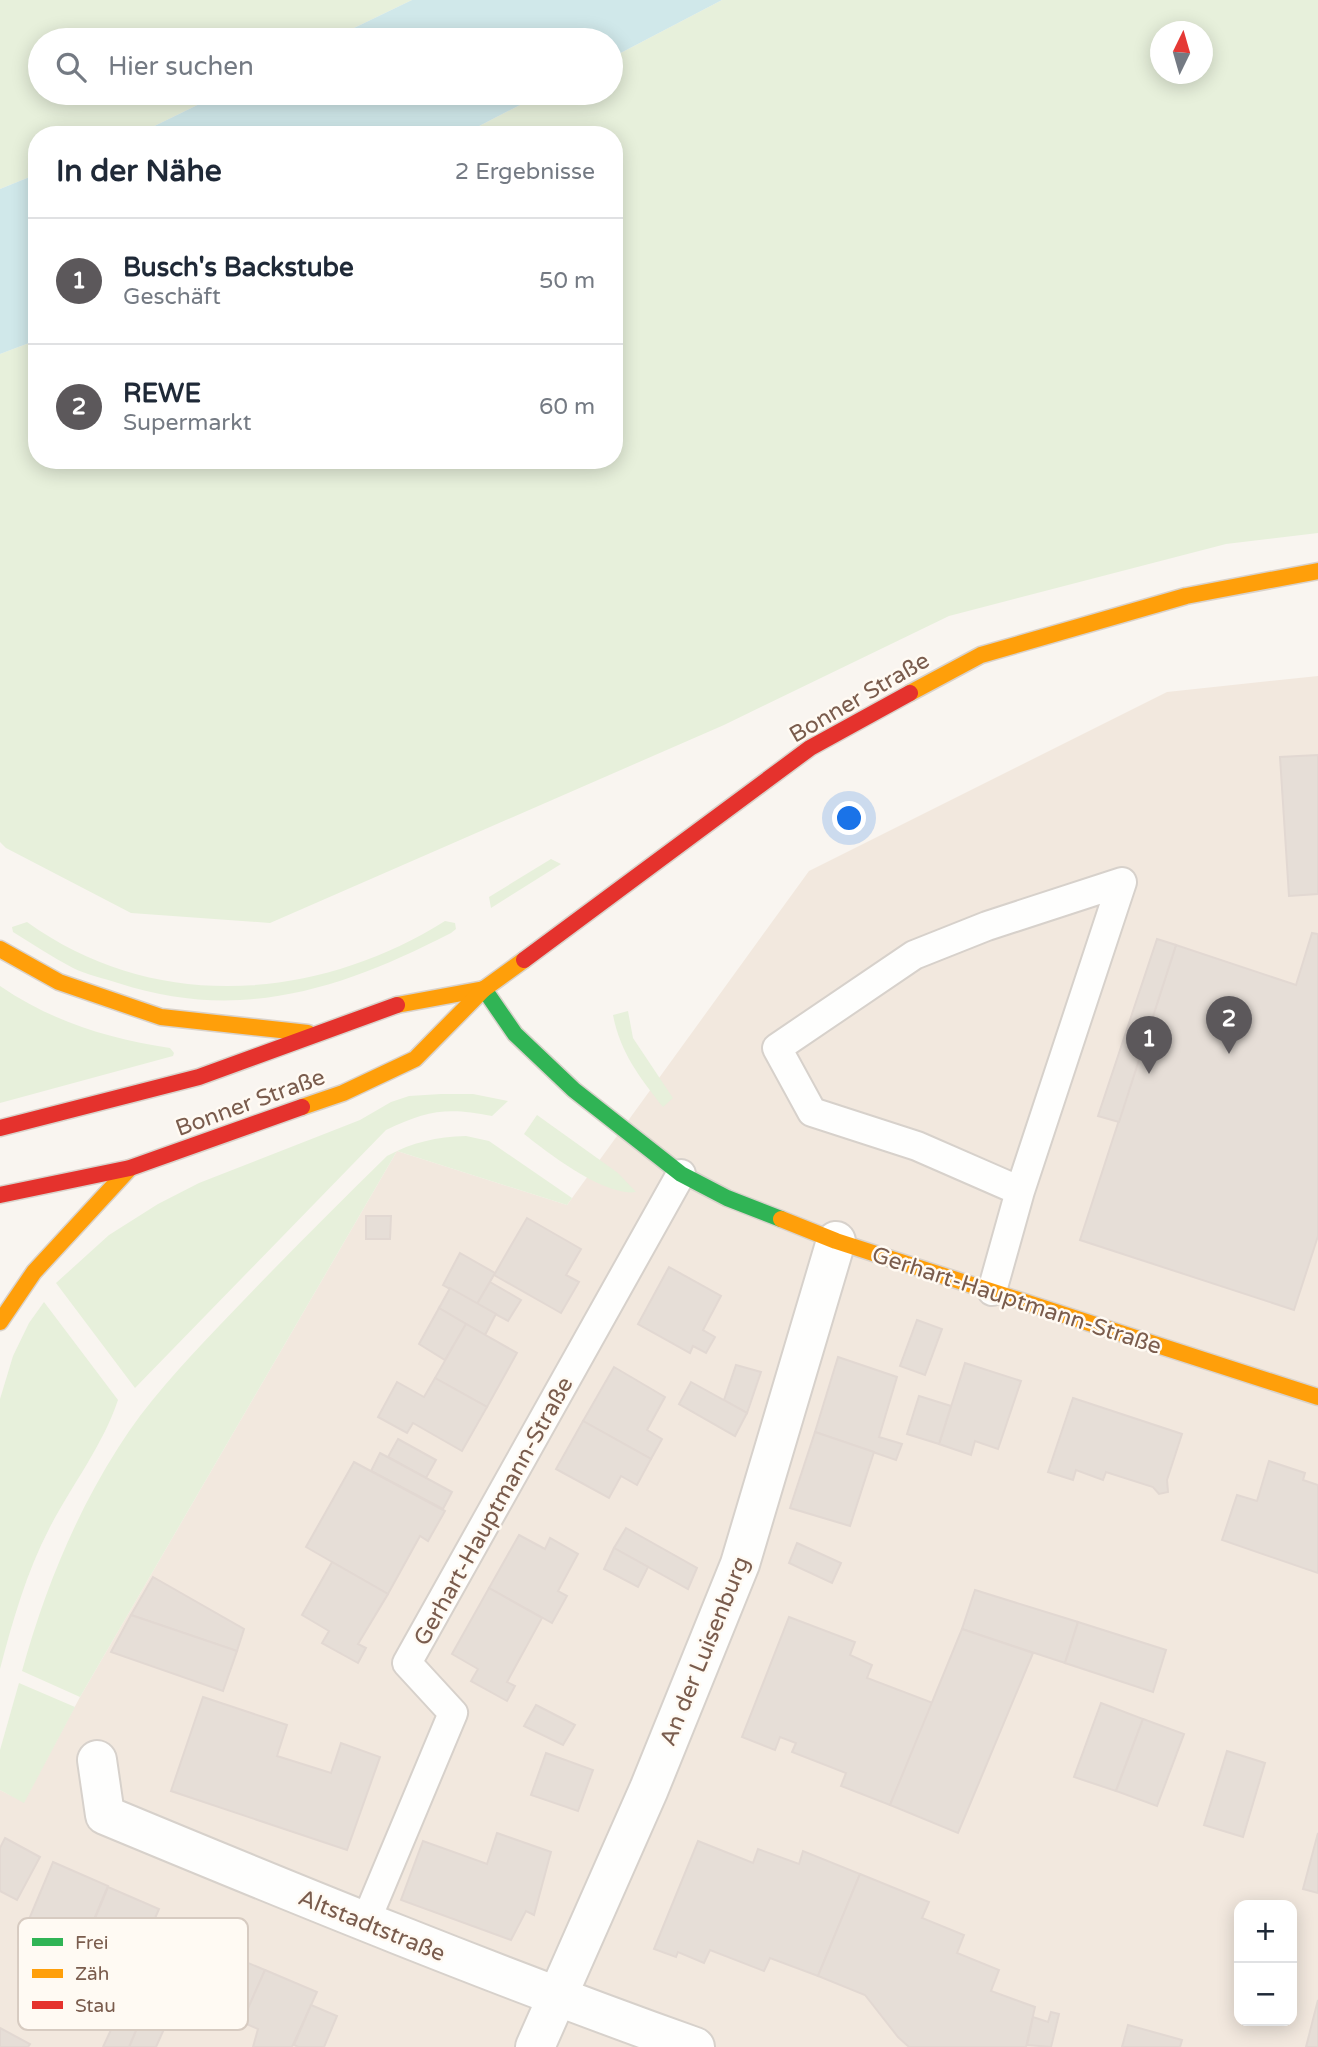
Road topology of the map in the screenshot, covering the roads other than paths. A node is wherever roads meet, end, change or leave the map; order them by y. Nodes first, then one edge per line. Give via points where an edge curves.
1 (1318, 571) edge
2 (0, 948) edge
3 (484, 989) junction
4 (317, 1034) junction
5 (0, 1128) edge
6 (130, 1168) junction
7 (681, 1174) junction
8 (1020, 1191) junction
9 (0, 1195) edge
10 (836, 1241) junction
11 (992, 1291) junction
12 (0, 1322) edge
13 (1318, 1397) edge
14 (97, 1760) dead end
15 (365, 1923) junction
16 (557, 1998) junction
17 (535, 2047) edge
18 (695, 2047) edge

1 - 3 main road, Bonner Straße via 1186,596 981,654 810,748
2 - 4 main road via 59,982 161,1017
3 - 4 main road, Bonner Straße via 390,1006
3 - 6 main road, Bonner Straße via 415,1059 343,1093
3 - 7 main road, Gerhart-Hauptmann-Straße via 515,1034 552,1070
4 - 5 main road, Bonner Straße via 199,1077
6 - 9 main road, Bonner Straße
6 - 12 main road via 34,1272
7 - 10 main road, Gerhart-Hauptmann-Straße via 727,1198
7 - 15 lane, Gerhart-Hauptmann-Straße via 407,1663 453,1713
8 - 8 lane via 1025,1178 1122,883 987,926 914,955 777,1048 813,1112 917,1146
8 - 11 lane
10 - 11 main road, Gerhart-Hauptmann-Straße
10 - 16 street, An der Luisenburg via 740,1564 649,1789
11 - 13 main road, Gerhart-Hauptmann-Straße
14 - 15 street, Altstadtstraße via 104,1815
15 - 16 street, Altstadtstraße
16 - 17 street, An der Luisenburg
16 - 18 street, Altstadtstraße

